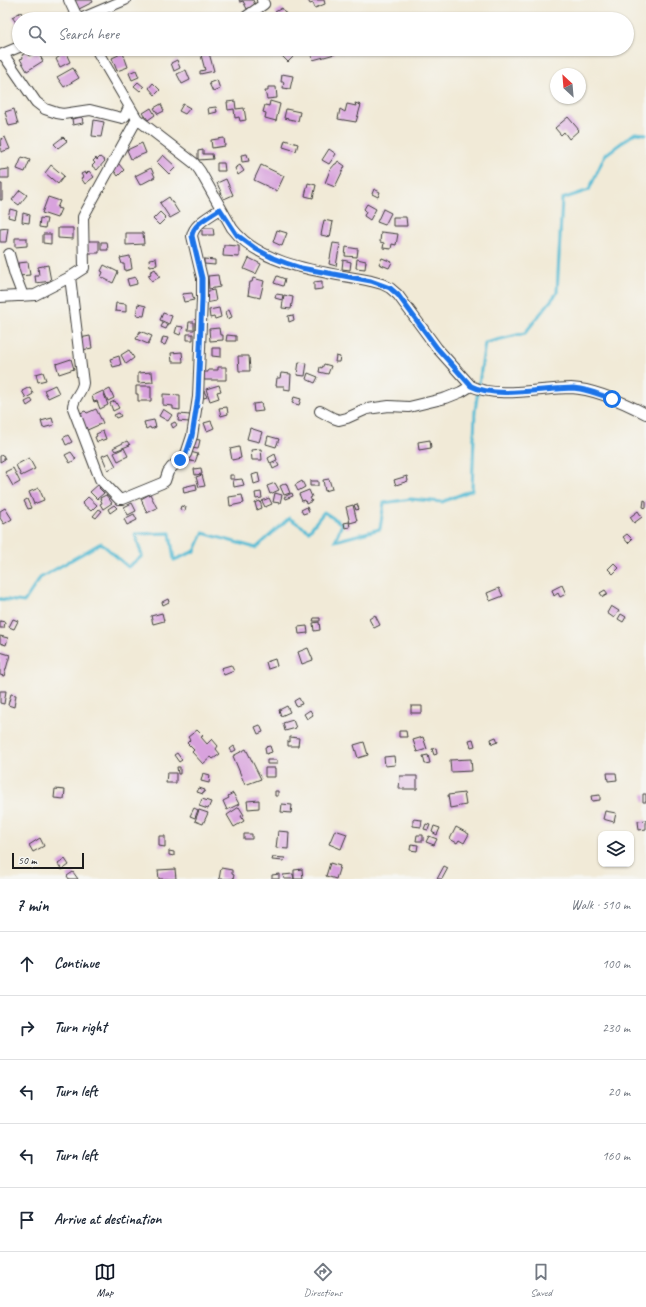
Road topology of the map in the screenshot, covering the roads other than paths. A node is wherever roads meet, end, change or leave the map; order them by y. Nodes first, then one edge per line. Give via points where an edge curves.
1 (69, 0) edge
2 (125, 0) edge
3 (262, 0) edge
4 (75, 12) edge
5 (96, 12) edge
6 (253, 12) edge
7 (12, 50) edge
8 (2, 54) edge
9 (100, 56) edge
10 (129, 107) junction
11 (137, 119) junction
12 (220, 209) junction
13 (9, 254) dead end
14 (70, 277) junction
15 (23, 296) junction
16 (0, 297) edge
17 (471, 386) junction
18 (320, 411) dead end
19 (646, 414) edge

1 - 4 street
2 - 5 street
3 - 6 street via 264,4
7 - 8 street
8 - 10 street via 36,102 50,111 63,114 90,110 122,118
9 - 10 street
10 - 11 street
11 - 12 street via 194,163
11 - 14 street via 83,217 84,268
12 - 14 street via 196,226 192,236 201,272 202,299 198,397 186,454 171,468 165,481 123,499 119,499 100,479 73,408 83,383
12 - 17 street via 237,235 273,258 301,268 371,281 390,288
13 - 15 street
14 - 15 street via 40,293
15 - 16 street
17 - 18 street via 446,398 409,407 366,409 339,420
17 - 19 street via 490,392 572,388 591,391 630,405

